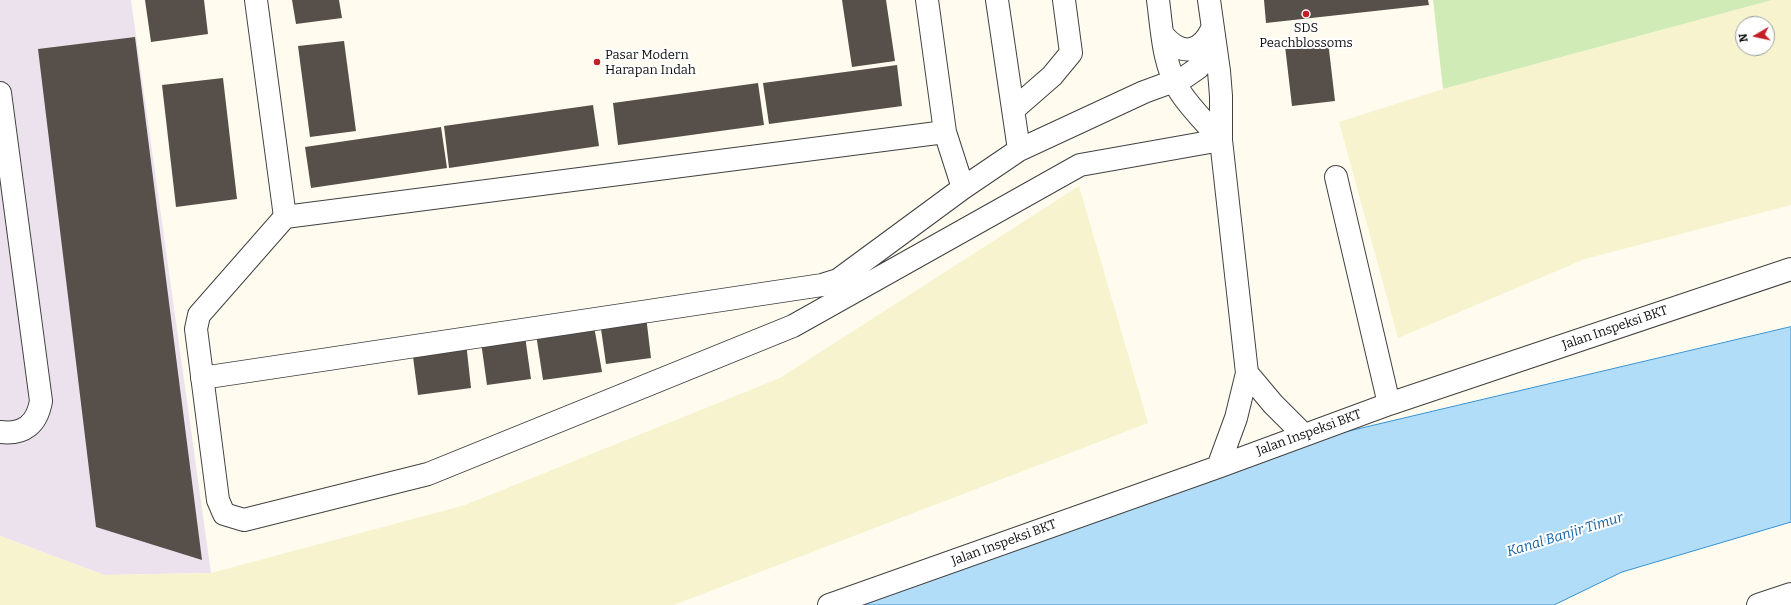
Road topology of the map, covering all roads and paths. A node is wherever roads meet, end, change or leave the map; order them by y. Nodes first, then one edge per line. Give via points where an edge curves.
1 (256, 0) edge
2 (927, 0) edge
3 (997, 0) edge
4 (1064, 0) edge
5 (1158, 0) edge
6 (1209, 0) edge
7 (1163, 35) junction
8 (1214, 36) junction
9 (1174, 81) junction
10 (0, 93) edge
11 (1013, 110) junction
12 (945, 132) junction
13 (1221, 140) junction
14 (1020, 150) junction
15 (1336, 177) dead end
16 (963, 188) junction
17 (285, 217) junction
18 (1791, 269) edge
19 (1247, 373) junction
20 (202, 378) junction
21 (1389, 404) junction
22 (0, 432) edge
23 (1304, 435) junction
24 (1218, 467) junction
25 (1791, 594) edge
26 (829, 605) edge
27 (1758, 605) edge

1 - 17 street
2 - 12 street
3 - 11 street
4 - 11 street via 1071,53 1052,76
5 - 7 street
6 - 8 street
7 - 8 street via 1174,46 1182,49 1198,48
7 - 9 street
8 - 9 street via 1207,58 1198,68
8 - 13 street via 1221,96
9 - 13 street via 1180,92
9 - 14 street via 1144,92
10 - 22 street via 40,401 32,423 22,430
11 - 14 street
12 - 16 street
12 - 17 street
13 - 19 street
13 - 20 street via 1080,165 793,326 428,474 244,520 224,514 218,500
14 - 16 street
15 - 21 street
16 - 20 street via 838,280 822,285
17 - 20 street via 199,314 196,329
18 - 21 street, Jalan Inspeksi BKT
19 - 23 street
19 - 24 street via 1236,418
21 - 23 street, Jalan Inspeksi BKT
23 - 24 street, Jalan Inspeksi BKT
24 - 26 street, Jalan Inspeksi BKT
25 - 27 street

